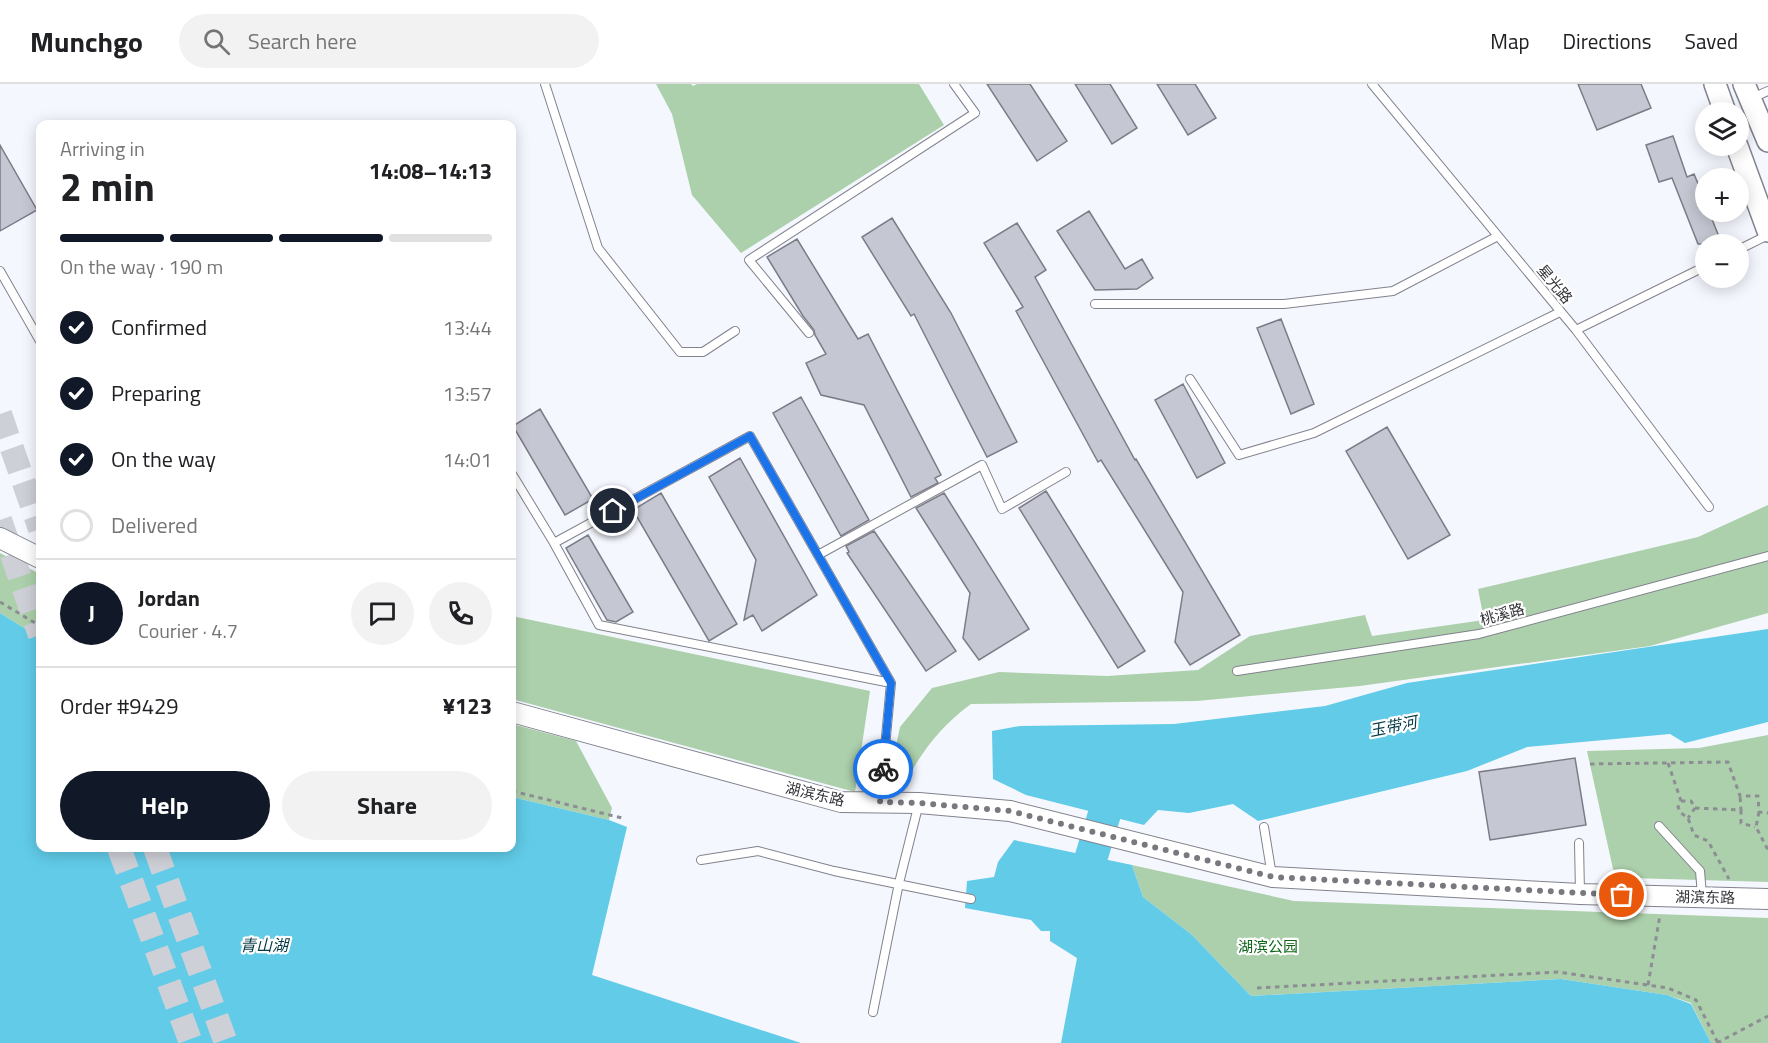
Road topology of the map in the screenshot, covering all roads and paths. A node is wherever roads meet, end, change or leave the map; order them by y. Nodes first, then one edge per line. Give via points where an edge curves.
1 (545, 84) edge
2 (954, 84) edge
3 (1372, 84) edge
4 (1715, 84) edge
5 (1754, 91) edge
6 (1721, 102) edge
7 (1768, 141) edge
8 (1741, 156) edge
9 (1768, 233) edge
10 (1498, 236) junction
11 (1749, 244) edge
12 (0, 271) edge
13 (1695, 271) edge
14 (1095, 304) dead end
15 (1560, 312) junction
16 (1576, 330) junction
17 (735, 331) dead end
18 (36, 333) edge
19 (809, 333) dead end
20 (1190, 379) dead end
21 (1066, 472) dead end
22 (516, 481) edge
23 (1710, 507) dead end
24 (0, 538) edge
25 (554, 543) junction
26 (818, 555) junction
27 (36, 556) edge
28 (1768, 556) edge
29 (0, 602) edge
30 (36, 624) edge
31 (1237, 671) dead end
32 (891, 683) junction
33 (516, 713) edge
34 (1668, 763) junction
35 (1590, 764) dead end
36 (516, 792) edge
37 (1740, 796) junction
38 (1682, 801) junction
39 (880, 802) junction
40 (919, 803) junction
41 (1695, 807) junction
42 (1741, 810) junction
43 (1759, 812) junction
44 (1768, 813) edge
45 (622, 818) dead end
46 (1688, 818) junction
47 (1264, 826) dead end
48 (1659, 826) dead end
49 (1756, 827) junction
50 (1579, 843) dead end
51 (1768, 850) edge
52 (701, 860) dead end
53 (1273, 877) junction
54 (1730, 881) dead end
55 (899, 883) junction
56 (1580, 894) junction
57 (1663, 896) junction
58 (1702, 897) junction
59 (971, 899) dead end
60 (1768, 899) edge
61 (1648, 985) junction
62 (1257, 988) dead end
63 (873, 1012) dead end
64 (1768, 1016) edge
65 (1718, 1043) edge

1 - 17 lane via 598,248 680,352 703,352
2 - 19 lane via 975,113 749,260
3 - 10 lane, 星光路
4 - 6 main road
5 - 7 main road
8 - 9 main road
9 - 11 lane
10 - 14 lane via 1393,291 1284,304
10 - 15 lane, 星光路
12 - 18 lane
13 - 16 lane
15 - 16 lane, 星光路
15 - 20 lane via 1314,433 1239,455
16 - 23 lane, 星光路
21 - 26 lane via 1002,509 982,465
22 - 25 lane
24 - 27 street
25 - 26 lane via 750,436
25 - 32 lane via 598,625
26 - 32 lane
28 - 31 lane, 桃溪路 via 1479,634
29 - 30 path
32 - 39 lane
33 - 39 street, 湖滨东路 via 842,802
34 - 35 path
34 - 37 path via 1728,762
34 - 38 path
36 - 45 path
37 - 42 path
37 - 43 path via 1758,796
38 - 41 path via 1690,801
38 - 46 path via 1678,807
39 - 40 street, 湖滨东路
40 - 53 street, 湖滨东路 via 1010,811
40 - 55 lane
41 - 42 path
41 - 46 path
42 - 49 path via 1741,823
43 - 44 path
43 - 49 path
46 - 54 path via 1694,835 1708,841
47 - 53 lane
48 - 58 lane via 1700,871
49 - 51 path
50 - 56 lane
52 - 55 lane via 758,851
53 - 56 street, 湖滨东路
55 - 59 lane
55 - 63 lane
56 - 57 street, 湖滨东路
57 - 58 street, 湖滨东路
57 - 61 path
58 - 60 street, 湖滨东路
61 - 62 path via 1558,972
61 - 65 path via 1668,988 1696,1000
64 - 65 path

